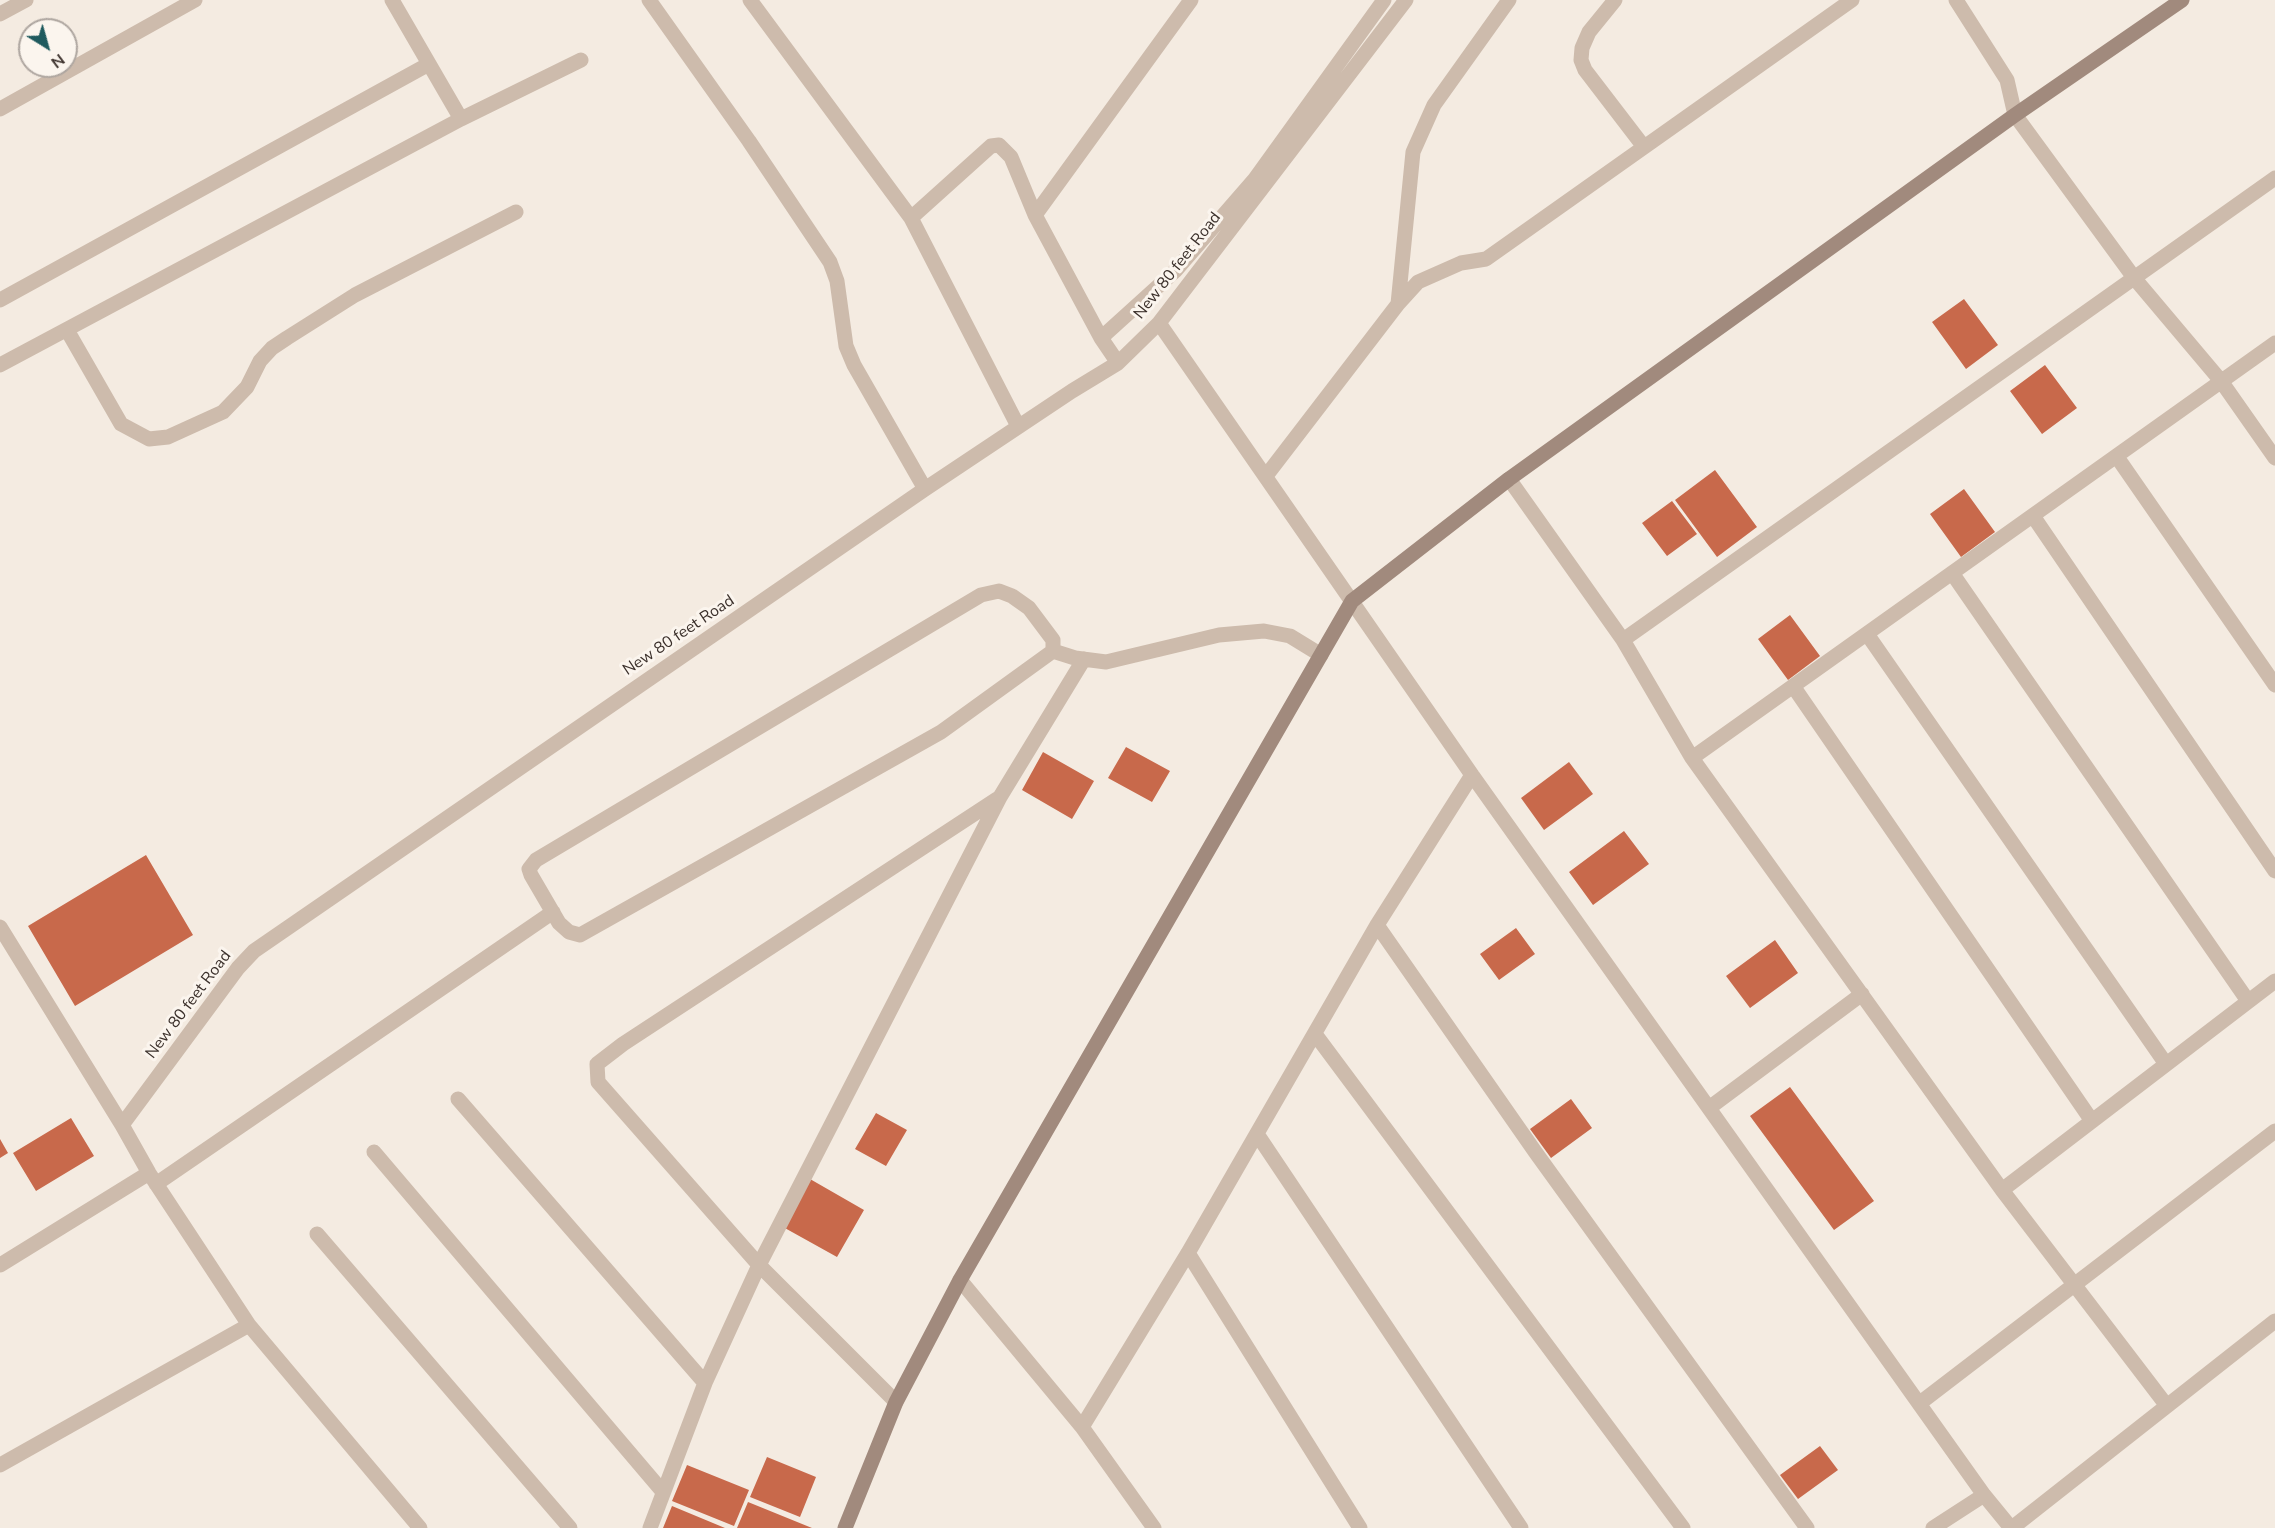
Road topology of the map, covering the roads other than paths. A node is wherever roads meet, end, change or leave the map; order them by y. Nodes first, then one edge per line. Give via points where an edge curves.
1 (26, 0) edge
2 (195, 0) edge
3 (392, 0) edge
4 (649, 0) edge
5 (750, 0) edge
6 (1191, 0) edge
7 (1384, 0) edge
8 (1406, 0) edge
9 (1509, 0) edge
10 (1615, 0) edge
11 (1852, 0) edge
12 (1956, 0) edge
13 (2182, 0) edge
14 (0, 14) edge
15 (581, 60) dead end
16 (429, 64) junction
17 (0, 109) edge
18 (2015, 115) junction
19 (462, 119) junction
20 (1644, 147) junction
21 (2275, 178) edge
22 (516, 212) dead end
23 (1035, 215) junction
24 (911, 218) junction
25 (2135, 279) junction
26 (0, 300) edge
27 (1398, 304) junction
28 (1159, 323) junction
29 (67, 330) junction
30 (1101, 338) junction
31 (2275, 343) edge
32 (1118, 363) junction
33 (0, 366) edge
34 (2221, 381) junction
35 (1018, 426) junction
36 (2273, 452) edge
37 (2117, 456) junction
38 (1266, 476) junction
39 (1509, 479) junction
40 (925, 489) junction
41 (2033, 516) junction
42 (1952, 573) junction
43 (1352, 601) junction
44 (1867, 634) junction
45 (1623, 640) junction
46 (1053, 651) junction
47 (1321, 655) junction
48 (1084, 659) junction
49 (2275, 685) edge
50 (1793, 686) junction
51 (1692, 758) junction
52 (1472, 775) junction
53 (1000, 797) junction
54 (2275, 871) edge
55 (553, 912) junction
56 (1377, 925) junction
57 (0, 927) edge
58 (2275, 981) edge
59 (1862, 994) junction
60 (2248, 1001) junction
61 (1315, 1034) junction
62 (2166, 1064) junction
63 (458, 1099) dead end
64 (1709, 1108) junction
65 (2092, 1121) junction
66 (122, 1125) junction
67 (2275, 1131) edge
68 (1257, 1134) junction
69 (374, 1152) dead end
70 (152, 1178) junction
71 (2002, 1190) junction
72 (317, 1234) dead end
73 (1188, 1253) junction
74 (0, 1265) edge
75 (759, 1265) junction
76 (960, 1280) junction
77 (2075, 1284) junction
78 (2275, 1321) edge
79 (249, 1325) junction
80 (705, 1383) junction
81 (896, 1402) junction
82 (1920, 1403) junction
83 (2167, 1406) junction
84 (1082, 1426) junction
85 (0, 1465) edge
86 (663, 1492) junction
87 (1984, 1495) junction
88 (420, 1528) edge
89 (570, 1528) edge
90 (650, 1528) edge
91 (845, 1528) edge
92 (1154, 1528) edge
93 (1360, 1528) edge
94 (1521, 1528) edge
95 (1683, 1528) edge
96 (1807, 1528) edge
97 (1933, 1528) edge
98 (2011, 1528) edge

1 - 14 street
2 - 17 street
3 - 16 street
4 - 40 street via 830,262 837,281 846,346
5 - 24 street
6 - 23 street
7 - 30 street via 1255,179 1175,272
8 - 28 street, New 80 feet Road
9 - 27 street via 1434,105 1413,152
10 - 20 street via 1589,32 1581,60
11 - 20 street
12 - 18 street via 2007,80
13 - 18 street
15 - 19 street
16 - 19 street
16 - 26 street
18 - 25 street
18 - 39 street
19 - 29 street
20 - 27 street via 1486,259 1436,272 1418,282
21 - 25 street
22 - 29 street via 356,295 287,338 260,361 247,387 223,412 168,437 149,440 121,424
23 - 24 street via 1011,157 999,146 991,146
23 - 30 street
24 - 35 street
25 - 34 street
25 - 45 street
27 - 38 street
28 - 32 street, New 80 feet Road
28 - 38 street
29 - 33 street
30 - 32 street
31 - 34 street
32 - 35 street, New 80 feet Road
34 - 36 street
34 - 37 street
35 - 40 street, New 80 feet Road
37 - 41 street
37 - 49 street
38 - 43 street
39 - 43 street
39 - 45 street
40 - 66 street, New 80 feet Road via 254,951
41 - 42 street
41 - 54 street
42 - 44 street
42 - 60 street
43 - 47 street
43 - 52 street
44 - 50 street
44 - 62 street
45 - 51 street
46 - 48 street
46 - 55 street via 941,732 580,935 569,933
46 - 55 street via 1053,640 1029,608 999,591 981,595 536,860 529,869
47 - 48 street via 1290,636 1264,631 1219,635 1106,662
47 - 76 street
48 - 53 street
50 - 51 street
50 - 65 street
51 - 59 street
52 - 56 street
52 - 64 street
53 - 75 street
53 - 75 street via 597,1064 598,1082
55 - 70 street
56 - 61 street
56 - 96 street
57 - 66 street
58 - 60 street
59 - 64 street
59 - 71 street
60 - 62 street
61 - 68 street
61 - 95 street
62 - 65 street
63 - 80 street
64 - 82 street
65 - 71 street
66 - 70 street
67 - 77 street
68 - 73 street
68 - 94 street
69 - 86 street
70 - 74 street
70 - 79 street
71 - 77 street
72 - 89 street
73 - 84 street
73 - 93 street
75 - 80 street
75 - 81 street
76 - 81 street
76 - 84 street
77 - 82 street
77 - 83 street
78 - 83 street
79 - 85 street
79 - 88 street
80 - 86 street
81 - 91 street
82 - 87 street
83 - 98 street
84 - 92 street
86 - 90 street
87 - 97 street
87 - 98 street

